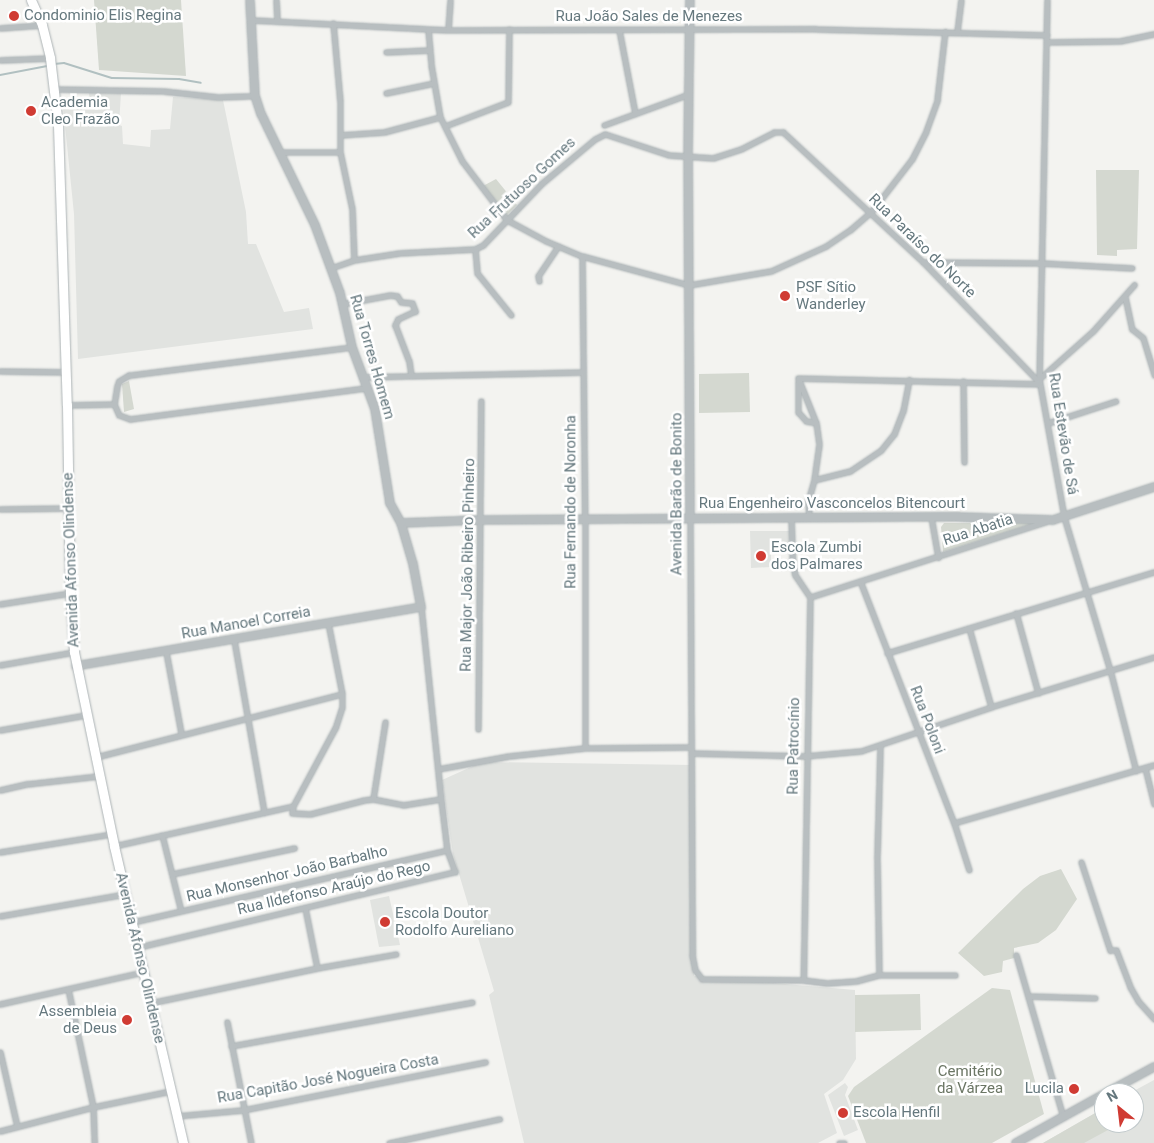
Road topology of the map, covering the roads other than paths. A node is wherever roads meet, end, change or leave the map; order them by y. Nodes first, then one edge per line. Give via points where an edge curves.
1 (30, 0) edge
2 (250, 0) edge
3 (276, 0) edge
4 (450, 0) edge
5 (690, 0) edge
6 (961, 0) edge
7 (1047, 0) edge
8 (252, 20) junction
9 (277, 21) junction
10 (334, 23) junction
11 (42, 25) junction
12 (0, 28) edge
13 (428, 29) junction
14 (509, 29) junction
15 (448, 30) junction
16 (619, 30) junction
17 (690, 31) junction
18 (946, 31) junction
19 (957, 32) junction
20 (1047, 34) junction
21 (1154, 34) edge
22 (1047, 42) junction
23 (430, 50) junction
24 (386, 52) dead end
25 (0, 60) edge
26 (51, 62) junction
27 (434, 83) junction
28 (55, 90) junction
29 (386, 93) dead end
30 (689, 94) junction
31 (255, 96) junction
32 (635, 113) junction
33 (440, 117) junction
34 (604, 125) dead end
35 (445, 126) junction
36 (340, 135) junction
37 (281, 152) junction
38 (340, 152) junction
39 (688, 157) junction
40 (871, 212) junction
41 (507, 220) junction
42 (558, 246) junction
43 (475, 249) junction
44 (582, 256) junction
45 (354, 260) junction
46 (923, 262) junction
47 (1041, 263) junction
48 (331, 268) junction
49 (1132, 268) dead end
50 (539, 281) dead end
51 (689, 285) junction
52 (1134, 285) dead end
53 (1125, 297) junction
54 (342, 304) junction
55 (511, 315) dead end
56 (352, 347) junction
57 (0, 372) edge
58 (66, 372) junction
59 (582, 372) junction
60 (1154, 375) edge
61 (411, 376) junction
62 (363, 377) junction
63 (798, 380) junction
64 (909, 380) junction
65 (1039, 381) junction
66 (963, 382) junction
67 (366, 388) junction
68 (481, 401) dead end
69 (1116, 401) dead end
70 (114, 404) junction
71 (68, 405) junction
72 (816, 422) junction
73 (1048, 423) junction
74 (964, 462) dead end
75 (814, 480) junction
76 (1154, 487) edge
77 (68, 508) junction
78 (0, 509) edge
79 (931, 517) junction
80 (1064, 517) junction
81 (690, 518) junction
82 (809, 518) junction
83 (791, 519) junction
84 (481, 520) junction
85 (1053, 520) junction
86 (585, 521) junction
87 (401, 523) junction
88 (938, 557) junction
89 (1154, 572) edge
90 (860, 581) junction
91 (1087, 592) junction
92 (70, 593) junction
93 (810, 597) junction
94 (0, 604) edge
95 (421, 607) junction
96 (1016, 613) junction
97 (328, 623) junction
98 (969, 628) junction
99 (234, 640) junction
100 (74, 652) junction
101 (166, 652) junction
102 (887, 653) junction
103 (1154, 657) edge
104 (0, 665) edge
105 (76, 666) junction
106 (1110, 670) junction
107 (1038, 692) junction
108 (342, 694) junction
109 (991, 707) junction
110 (86, 714) junction
111 (249, 717) junction
112 (385, 722) dead end
113 (478, 729) dead end
114 (0, 730) edge
115 (917, 731) junction
116 (181, 733) junction
117 (880, 746) junction
118 (585, 748) junction
119 (691, 750) junction
120 (806, 756) junction
121 (95, 757) junction
122 (1154, 765) edge
123 (1145, 768) junction
124 (438, 769) junction
125 (1136, 771) junction
126 (100, 776) junction
127 (0, 790) edge
128 (440, 791) joint
129 (441, 798) junction
130 (373, 800) junction
131 (1154, 804) edge
132 (293, 806) junction
133 (264, 812) junction
134 (954, 823) junction
135 (111, 834) junction
136 (162, 835) junction
137 (114, 846) junction
138 (294, 848) dead end
139 (448, 850) junction
140 (0, 852) edge
141 (1080, 862) dead end
142 (969, 870) dead end
143 (172, 874) junction
144 (125, 894) junction
145 (305, 908) junction
146 (181, 911) junction
147 (0, 916) edge
148 (132, 922) junction
149 (139, 947) junction
150 (396, 954) dead end
151 (1016, 955) dead end
152 (317, 968) junction
153 (144, 971) junction
154 (878, 975) junction
155 (954, 975) dead end
156 (803, 980) junction
157 (68, 989) junction
158 (1028, 996) junction
159 (1095, 998) dead end
160 (472, 1002) dead end
161 (150, 1003) junction
162 (0, 1004) edge
163 (1154, 1019) edge
164 (227, 1022) dead end
165 (231, 1046) junction
166 (0, 1052) edge
167 (485, 1062) dead end
168 (1154, 1067) edge
169 (1125, 1083) edge
170 (170, 1091) junction
171 (1094, 1100) edge
172 (93, 1107) junction
173 (242, 1110) junction
174 (176, 1116) junction
175 (1063, 1117) junction
176 (499, 1119) dead end
177 (17, 1126) junction
178 (0, 1131) edge
179 (94, 1143) edge
180 (183, 1143) edge
181 (250, 1143) edge
182 (389, 1143) edge
183 (1016, 1143) edge

1 - 11 main road, Avenida Afonso Olindense
2 - 8 street, Rua Torres Homem
3 - 9 street
4 - 15 street
5 - 17 street, Avenida Barão de Bonito
6 - 19 street
7 - 20 street, Rua Estevão de Sá
8 - 9 street, Rua João Sales de Menezes
8 - 31 street, Rua Torres Homem
9 - 10 street, Rua João Sales de Menezes
10 - 13 street, Rua João Sales de Menezes
10 - 36 street
11 - 12 street
11 - 26 main road, Avenida Afonso Olindense
13 - 15 street, Rua João Sales de Menezes
13 - 23 street
14 - 15 street, Rua João Sales de Menezes
14 - 16 street, Rua João Sales de Menezes
14 - 35 street via 508,102
16 - 17 street, Rua João Sales de Menezes
16 - 32 street
17 - 18 street, Rua João Sales de Menezes
17 - 30 street, Avenida Barão de Bonito
18 - 19 street, Rua João Sales de Menezes
18 - 40 street via 937,100 926,131 912,158
19 - 20 street, Rua João Sales de Menezes
20 - 22 street, Rua Estevão de Sá
21 - 22 street via 1120,41
22 - 47 street, Rua Estevão de Sá
23 - 24 street
23 - 27 street
25 - 26 street
26 - 28 main road, Avenida Afonso Olindense
27 - 29 street
27 - 33 street
28 - 31 street
28 - 58 main road, Avenida Afonso Olindense via 62,176
30 - 32 street
30 - 39 street, Avenida Barão de Bonito
31 - 37 street, Rua Torres Homem
32 - 34 street
33 - 35 street
33 - 36 street via 384,132
35 - 41 street via 462,161
36 - 38 street
37 - 38 street
37 - 48 street, Rua Torres Homem
38 - 45 street via 352,209
39 - 40 street, Rua Paraíso do Norte via 726,156 770,134 784,132
39 - 41 street, Rua Frutuoso Gomes via 668,155 608,134 595,139 568,161
39 - 51 street, Avenida Barão de Bonito
40 - 46 street, Rua Paraíso do Norte
40 - 51 street via 826,246 771,271
41 - 42 street
41 - 43 street, Rua Frutuoso Gomes
42 - 44 street
42 - 50 street via 538,276
43 - 45 street, Rua Frutuoso Gomes
43 - 55 street via 477,273
44 - 51 street
44 - 59 street, Rua Fernando de Noronha
45 - 48 street, Rua Frutuoso Gomes
46 - 47 street
46 - 65 street, Rua Paraíso do Norte
47 - 49 street
47 - 65 street, Rua Estevão de Sá
48 - 54 street, Rua Torres Homem
51 - 81 street, Avenida Barão de Bonito
52 - 53 street
53 - 60 street via 1132,329 1143,338
53 - 65 street
54 - 56 street, Rua Torres Homem
54 - 61 street via 390,294 398,296 401,302 412,303 415,311 398,319 395,325 410,361
56 - 62 street, Rua Torres Homem
56 - 70 street via 129,376 120,381
57 - 58 street
58 - 71 main road, Avenida Afonso Olindense
59 - 61 street
59 - 86 street, Rua Fernando de Noronha
61 - 62 street
62 - 67 street, Rua Torres Homem
63 - 64 street
63 - 72 street
63 - 72 street via 798,412 806,421
64 - 66 street
64 - 75 street via 903,411 894,434 881,450 850,471
65 - 66 street
65 - 73 street, Rua Estevão de Sá
66 - 74 street
67 - 70 street via 130,419 119,415
67 - 87 street, Rua Torres Homem via 376,414 390,503
68 - 84 street, Rua Major João Ribeiro Pinheiro
69 - 73 street
70 - 71 street
71 - 77 main road, Avenida Afonso Olindense
72 - 75 street via 819,444
73 - 80 street, Rua Estevão de Sá
75 - 82 street via 808,501
76 - 80 street, Rua Abatia
77 - 78 street
77 - 92 main road, Avenida Afonso Olindense
79 - 82 street, Rua Engenheiro Vasconcelos Bitencourt
79 - 85 street, Rua Engenheiro Vasconcelos Bitencourt
79 - 88 street
80 - 85 street, Rua Abatia
80 - 91 street, Rua Estevão de Sá
81 - 83 street, Rua Engenheiro Vasconcelos Bitencourt
81 - 86 street, Rua Engenheiro Vasconcelos Bitencourt
81 - 119 street, Avenida Barão de Bonito
82 - 83 street, Rua Engenheiro Vasconcelos Bitencourt
83 - 93 street via 792,565 800,585
84 - 86 street, Rua Engenheiro Vasconcelos Bitencourt
84 - 87 street, Rua Engenheiro Vasconcelos Bitencourt
84 - 113 street, Rua Major João Ribeiro Pinheiro
85 - 88 street, Rua Abatia
86 - 118 street, Rua Fernando de Noronha
87 - 95 street, Rua Torres Homem
88 - 90 street, Rua Abatia
89 - 91 street
90 - 93 street, Rua Abatia
90 - 102 street, Rua Poloni
91 - 96 street
91 - 106 street, Rua Estevão de Sá
92 - 94 street
92 - 100 main road, Avenida Afonso Olindense
93 - 120 street, Rua Patrocínio
95 - 97 street, Rua Manoel Correia
95 - 124 street, Rua Torres Homem
96 - 98 street
96 - 107 street
97 - 99 street, Rua Manoel Correia
97 - 108 street
98 - 102 street
98 - 109 street
99 - 101 street, Rua Manoel Correia
99 - 111 street
100 - 104 street
100 - 105 main road, Avenida Afonso Olindense
101 - 105 street, Rua Manoel Correia
101 - 116 street
102 - 115 street, Rua Poloni
103 - 106 street
105 - 110 main road, Avenida Afonso Olindense
106 - 107 street
106 - 125 street, Rua Estevão de Sá
107 - 109 street
108 - 111 street
108 - 132 street via 335,728
109 - 115 street
110 - 114 street
110 - 121 main road, Avenida Afonso Olindense
111 - 116 street
111 - 133 street
112 - 130 street
115 - 117 street
115 - 134 street, Rua Poloni
116 - 121 street
117 - 120 street via 841,755
117 - 154 street
118 - 119 street
118 - 124 street via 509,756
119 - 120 street
119 - 156 street, Avenida Barão de Bonito via 692,955 695,970 702,979
120 - 156 street, Rua Patrocínio
121 - 126 main road, Avenida Afonso Olindense
122 - 123 street
123 - 125 street
123 - 131 street
124 - 128 street, Rua Torres Homem
125 - 134 street
126 - 127 street
126 - 135 main road, Avenida Afonso Olindense
128 - 129 street, Rua Ildefonso Araújo do Rego
129 - 130 street via 403,805
129 - 139 street, Rua Ildefonso Araújo do Rego
130 - 132 street via 301,815 292,813
132 - 133 street
133 - 136 street
134 - 142 street, Rua Poloni
135 - 137 main road, Avenida Afonso Olindense
135 - 140 street
136 - 137 street
136 - 143 street
137 - 144 main road, Avenida Afonso Olindense
138 - 143 street
139 - 145 street, Rua Ildefonso Araújo do Rego via 455,872
139 - 146 street, Rua Monsenhor João Barbalho
141 - 163 street via 1110,950 1116,950 1130,987
143 - 146 street
144 - 147 street
144 - 148 main road, Avenida Afonso Olindense
145 - 149 street, Rua Ildefonso Araújo do Rego
145 - 152 street
146 - 148 street, Rua Monsenhor João Barbalho
148 - 149 main road, Avenida Afonso Olindense
149 - 153 main road, Avenida Afonso Olindense
150 - 152 street
151 - 158 street
152 - 161 street
153 - 157 street
153 - 161 main road, Avenida Afonso Olindense
154 - 155 street
154 - 156 street via 840,983
157 - 162 street
157 - 172 street
158 - 159 street
158 - 175 street
160 - 165 street
161 - 170 main road, Avenida Afonso Olindense
164 - 165 street
165 - 173 street
166 - 177 street
167 - 173 street, Rua Capitão José Nogueira Costa
168 - 169 street
170 - 172 street
170 - 174 main road, Avenida Afonso Olindense
171 - 175 street
172 - 177 street
172 - 179 street
173 - 174 street, Rua Capitão José Nogueira Costa
173 - 181 street
174 - 180 main road, Avenida Afonso Olindense
175 - 183 street
176 - 182 street
177 - 178 street

